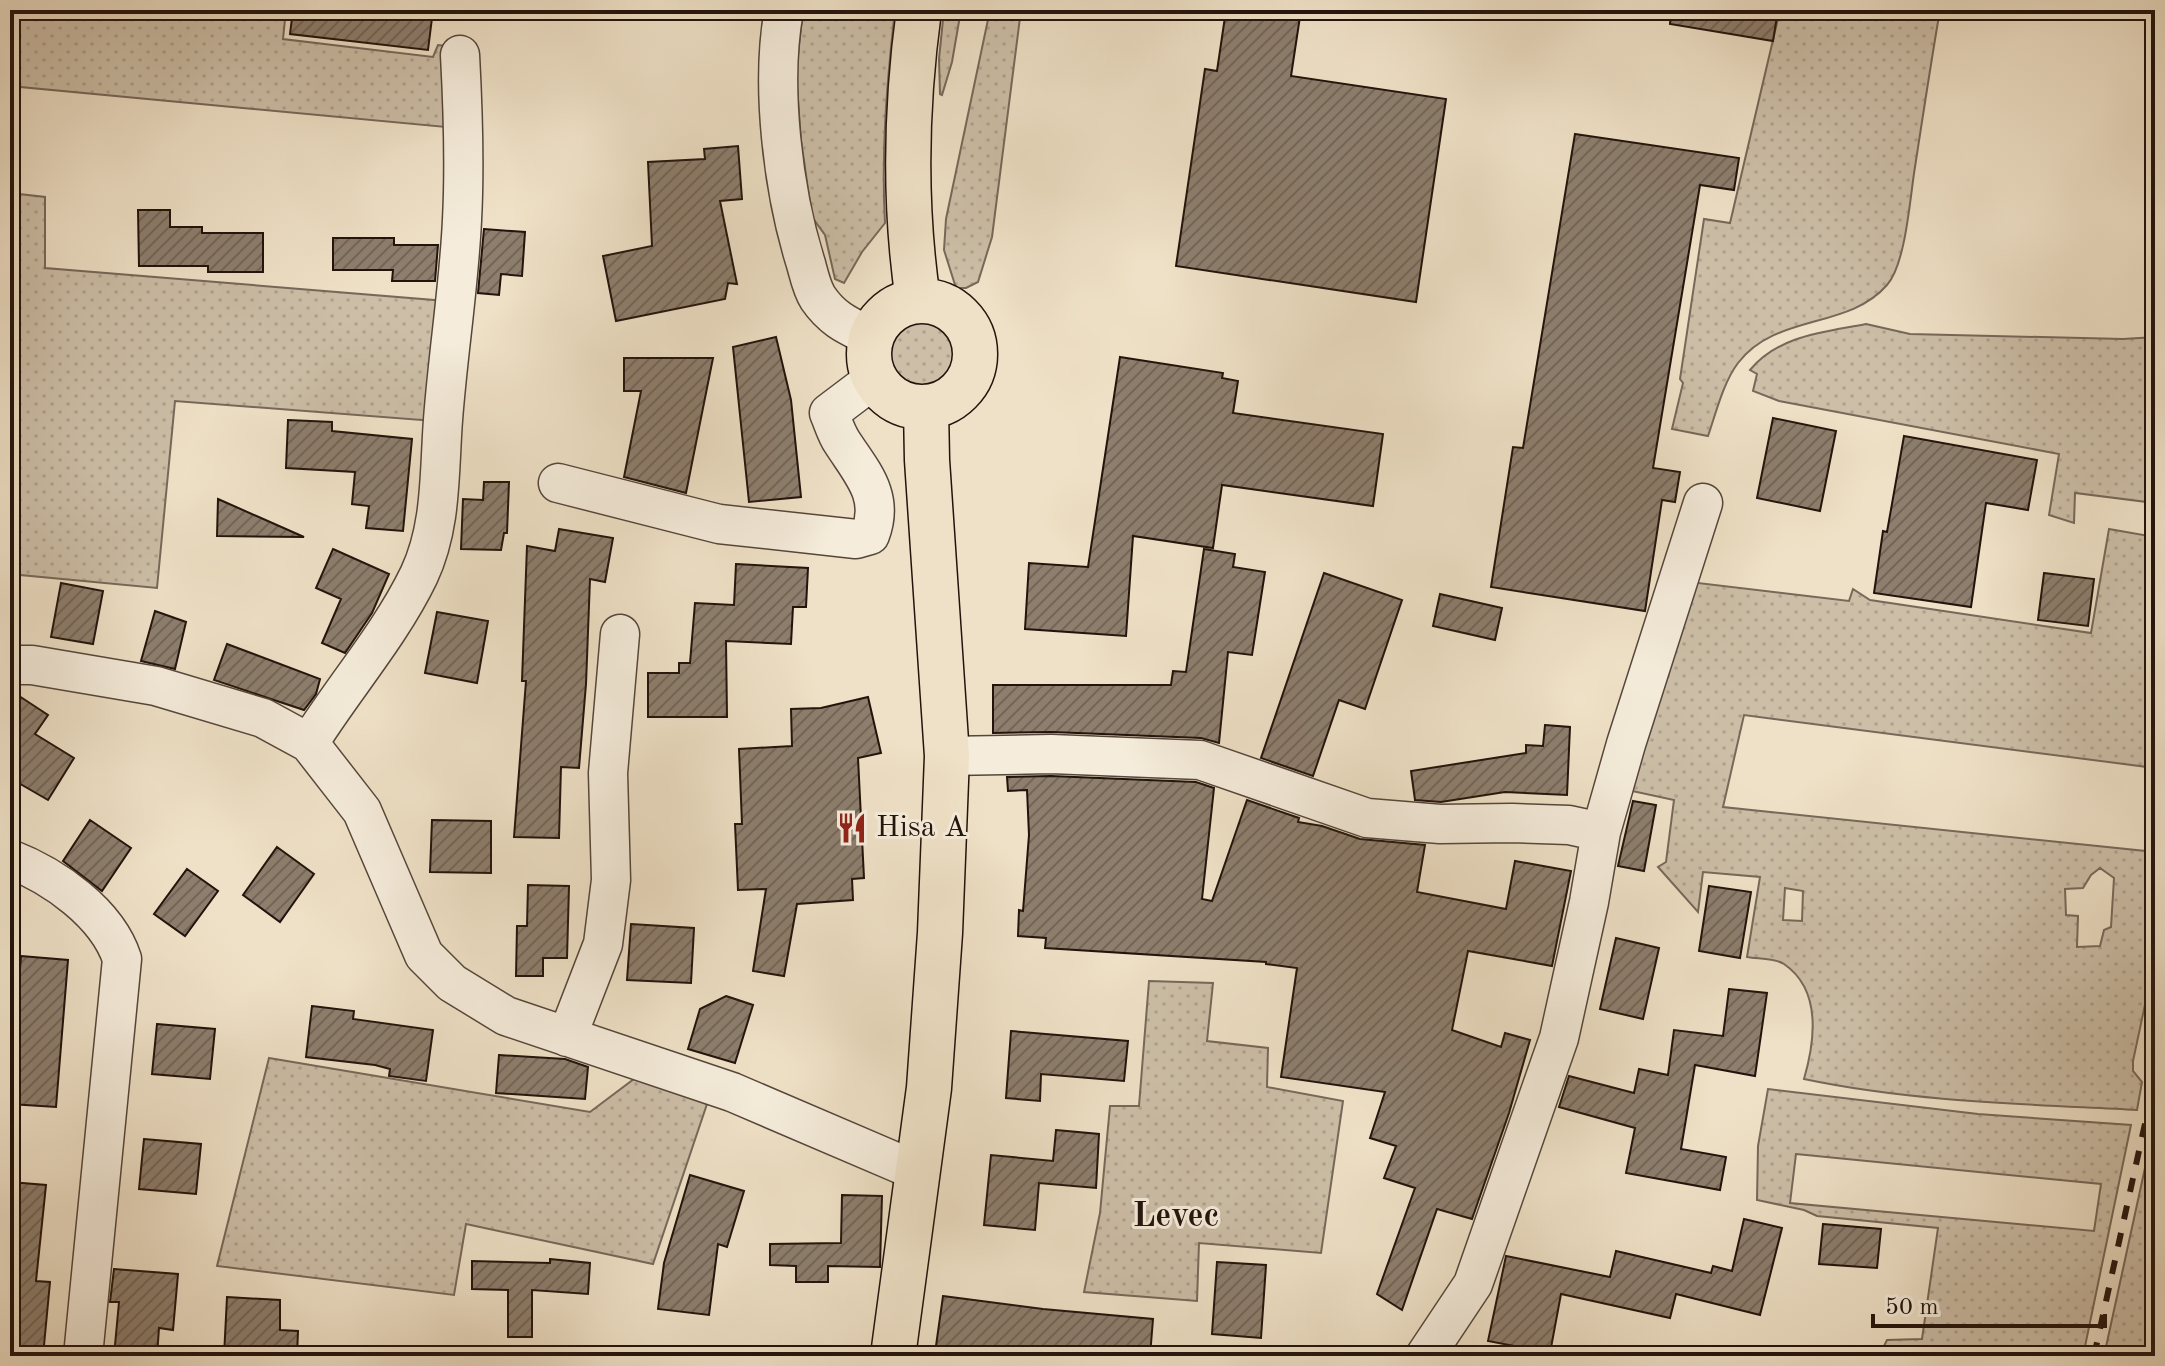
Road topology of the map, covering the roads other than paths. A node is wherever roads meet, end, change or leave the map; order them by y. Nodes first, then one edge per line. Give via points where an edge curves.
1 (784, 10) edge
2 (919, 10) edge
3 (460, 55) dead end
4 (918, 300) junction
5 (873, 358) junction
6 (926, 408) junction
7 (558, 483) dead end
8 (1703, 503) dead end
9 (620, 634) dead end
10 (10, 665) edge
11 (309, 743) junction
12 (947, 756) junction
13 (1601, 832) junction
14 (10, 859) edge
15 (567, 1037) junction
16 (919, 1172) junction
17 (83, 1356) edge
18 (893, 1356) edge
19 (1425, 1356) edge

1 - 5 street via 780,121 797,234 816,296
2 - 4 main road via 909,194
3 - 11 street via 462,222 436,531 405,599
4 - 5 main road via 898,306 882,319
4 - 6 main road via 958,313 971,330 976,350 963,390
5 - 6 main road via 887,395 905,406
5 - 7 street via 829,413 875,501 870,535 856,539 719,524
6 - 12 main road
8 - 13 street
9 - 15 street via 608,773 609,893 603,944
10 - 11 street via 156,686 263,718
11 - 15 street via 362,811 424,955 452,983 506,1016
12 - 13 street via 1200,760 1367,818 1569,825
12 - 16 main road via 938,964
13 - 19 street via 1559,1038 1473,1284
14 - 17 street via 32,867 92,910 115,938 122,959
15 - 16 street via 732,1092
16 - 18 main road

